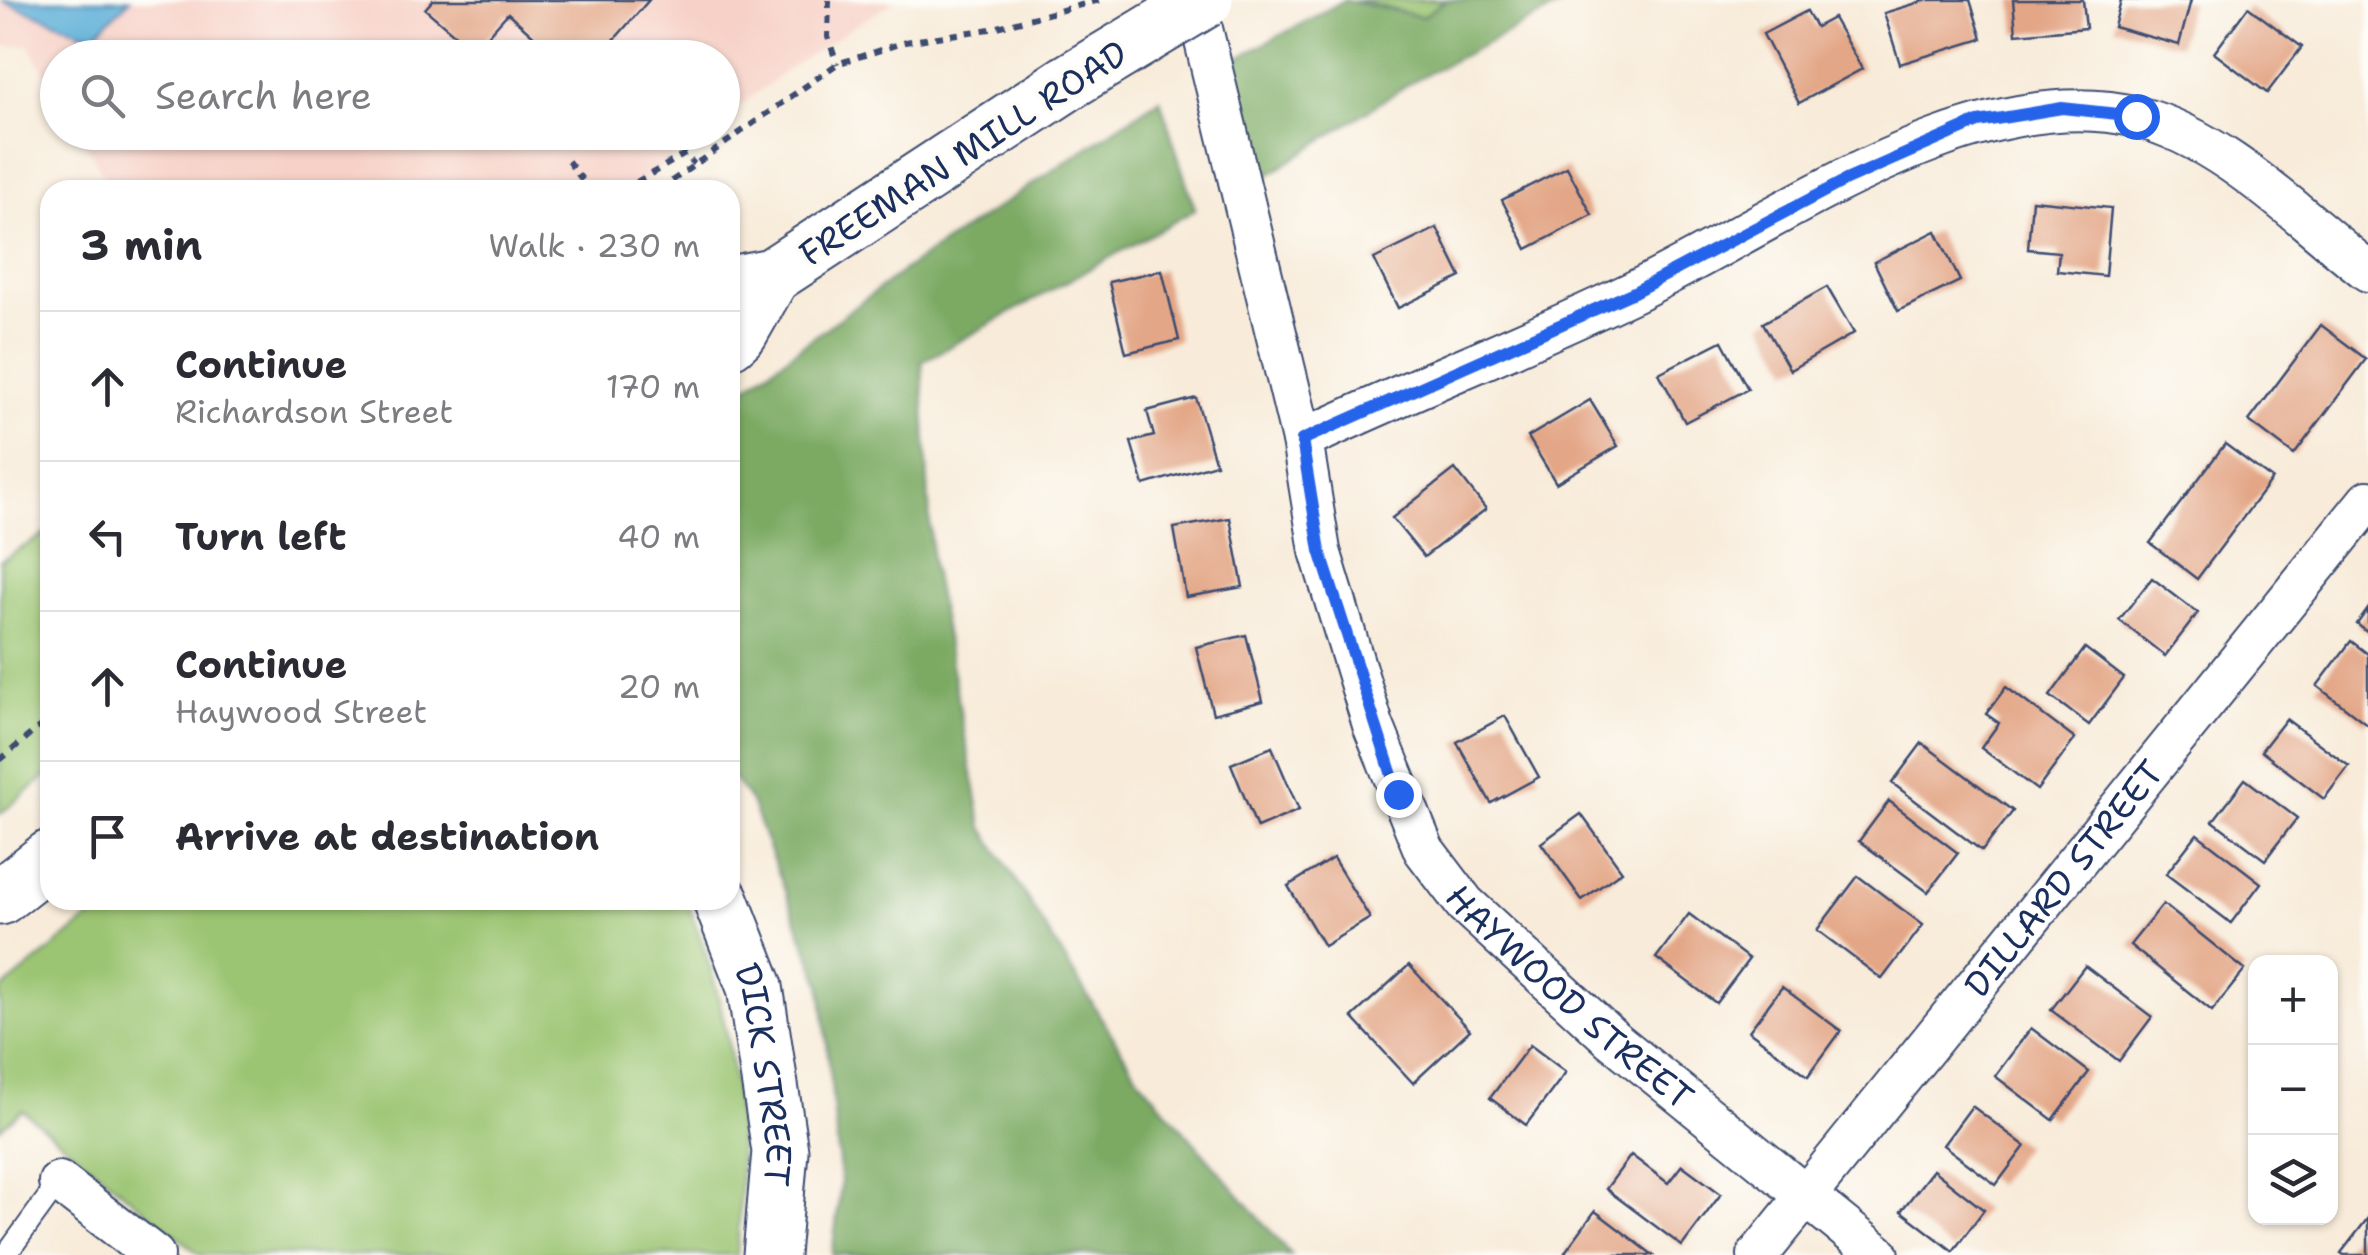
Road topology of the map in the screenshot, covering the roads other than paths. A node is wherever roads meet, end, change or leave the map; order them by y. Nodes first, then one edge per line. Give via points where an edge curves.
1 (1195, 0) edge
2 (1205, 0) edge
3 (2368, 271) edge
4 (751, 280) edge
5 (740, 332) edge
6 (1302, 440) junction
7 (2368, 500) edge
8 (40, 866) edge
9 (0, 897) edge
10 (725, 910) edge
11 (59, 1182) joint
12 (1808, 1196) junction
13 (6, 1255) edge
14 (154, 1255) edge
15 (771, 1255) edge
16 (1758, 1255) edge
17 (1879, 1255) edge

1 - 6 street, HAYWOOD STREET
2 - 4 main road, FREEMAN MILL ROAD, bridge
3 - 6 street via 2193,135 2136,116 2062,108 1978,122 1846,180 1634,292
4 - 5 main road, FREEMAN MILL ROAD
6 - 12 street, HAYWOOD STREET via 1320,551 1398,794 1424,850 1465,904 1612,1039
7 - 12 street, DILLARD STREET
8 - 9 main road
10 - 15 main road, DICK STREET via 754,987 780,1151
11 - 13 lane
11 - 14 street
12 - 16 street, DILLARD STREET
12 - 17 street, HAYWOOD STREET

